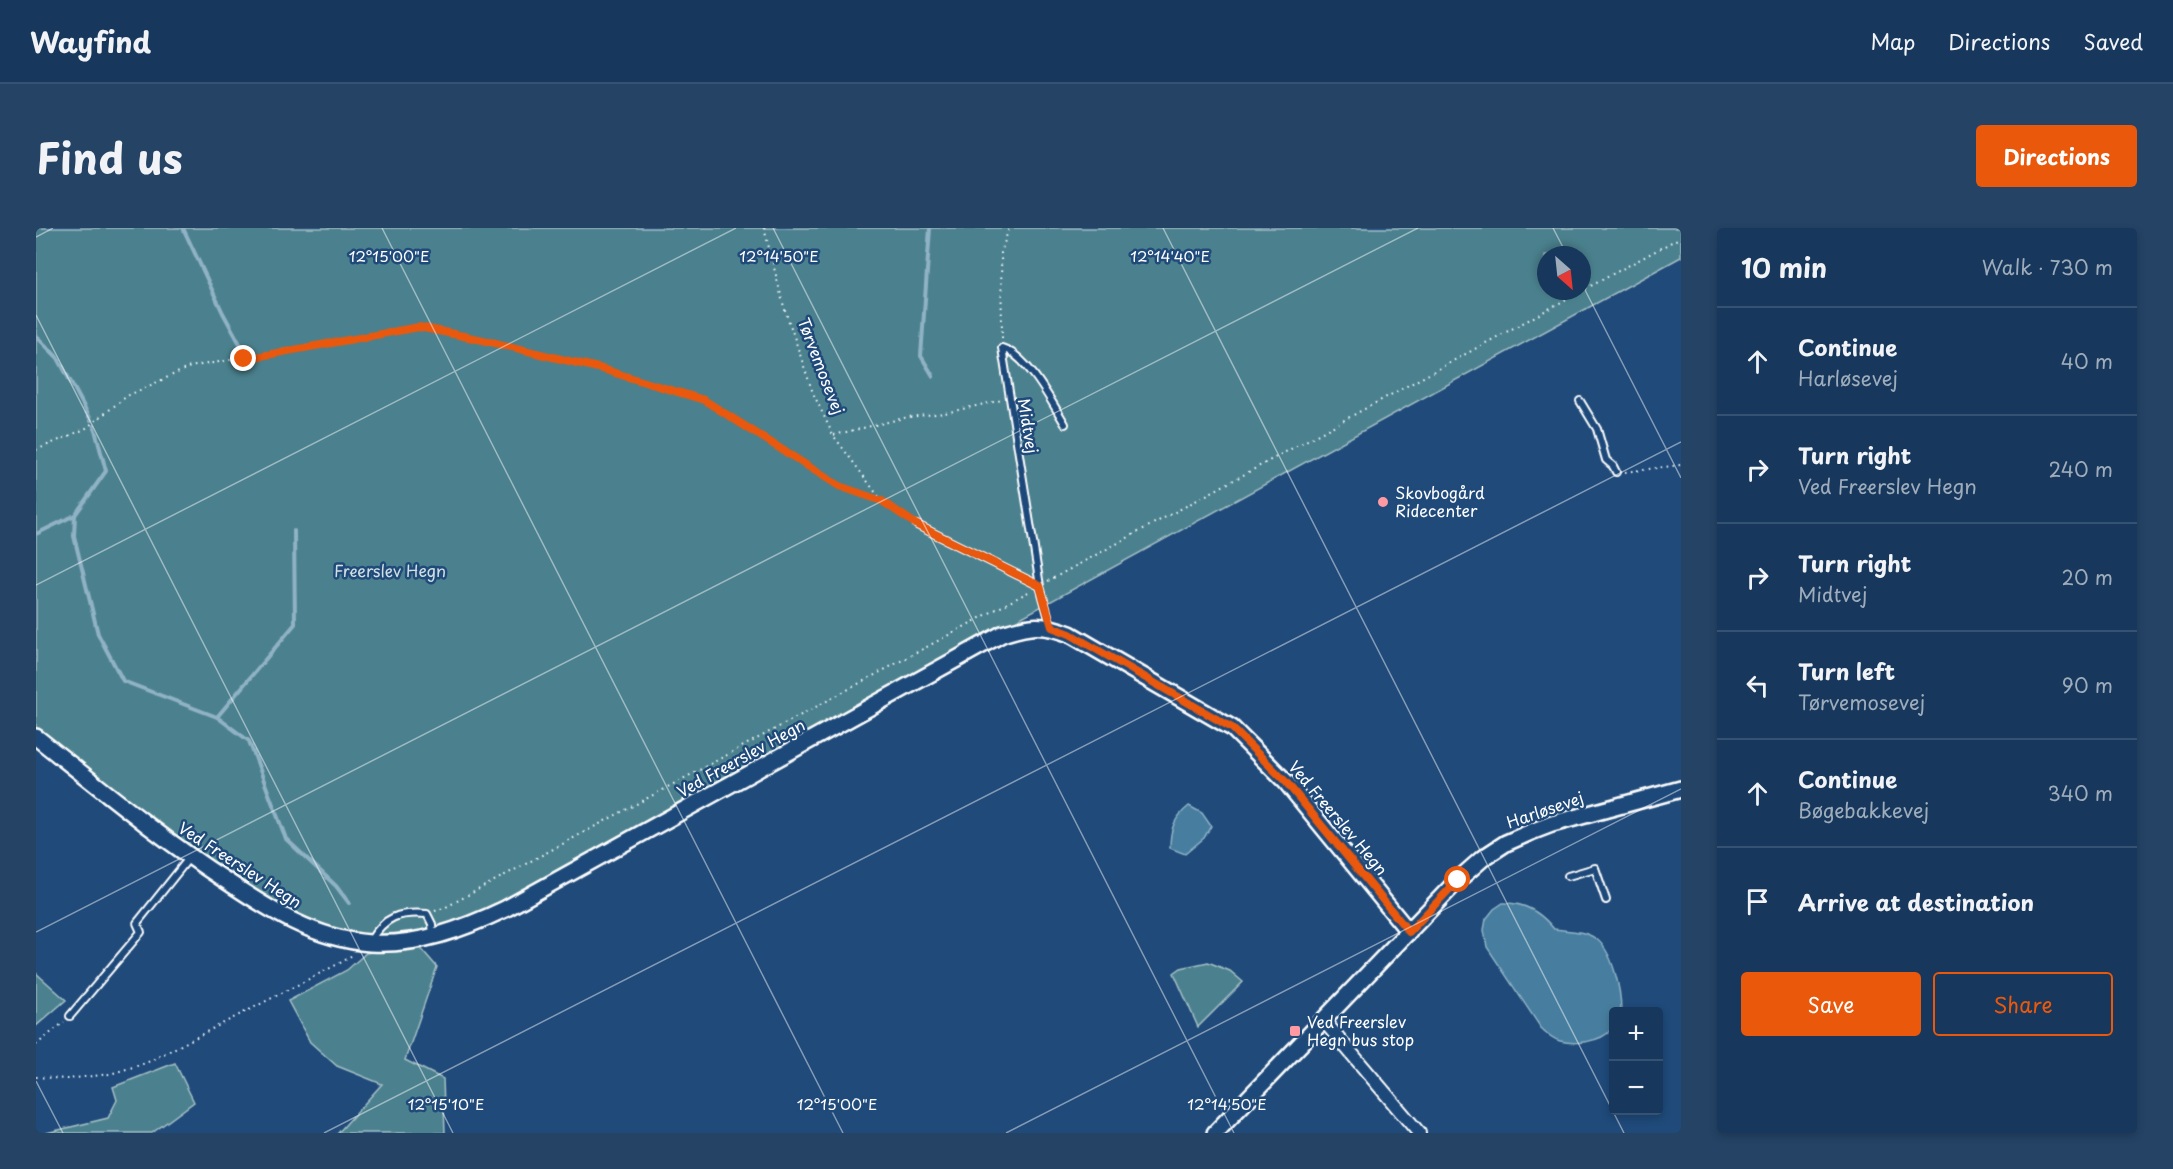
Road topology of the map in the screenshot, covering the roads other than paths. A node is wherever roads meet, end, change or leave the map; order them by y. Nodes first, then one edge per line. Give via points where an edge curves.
1 (1580, 401) dead end
2 (1065, 424) dead end
3 (1616, 472) road end
4 (917, 525) road end
5 (1040, 586) junction
6 (1052, 627) junction
7 (36, 737) edge
8 (1681, 789) edge
9 (189, 857) junction
10 (1568, 876) dead end
11 (1606, 900) dead end
12 (1409, 932) junction
13 (433, 937) junction
14 (369, 943) junction
15 (70, 1016) road end
16 (1324, 1021) junction
17 (1215, 1133) edge
18 (1419, 1133) edge

1 - 3 lane via 1598,429 1606,460
2 - 5 lane, Midtvej via 1034,375 1011,351 1002,348
4 - 5 lane
5 - 6 lane, Midtvej
6 - 12 street, Ved Freerslev Hegn via 1232,728 1286,782
6 - 13 street, Ved Freerslev Hegn via 1020,628 1002,634 505,909 475,924
7 - 9 street, Ved Freerslev Hegn
8 - 12 street, Harløsevej via 1552,824 1506,843 1466,873
9 - 14 street, Ved Freerslev Hegn via 296,924
9 - 15 lane via 137,923 141,932
10 - 11 lane via 1595,868
12 - 16 street, Harløsevej
13 - 14 street, Ved Freerslev Hegn
13 - 14 lane via 427,914 406,912 385,921
16 - 17 street, Harløsevej
16 - 18 street

